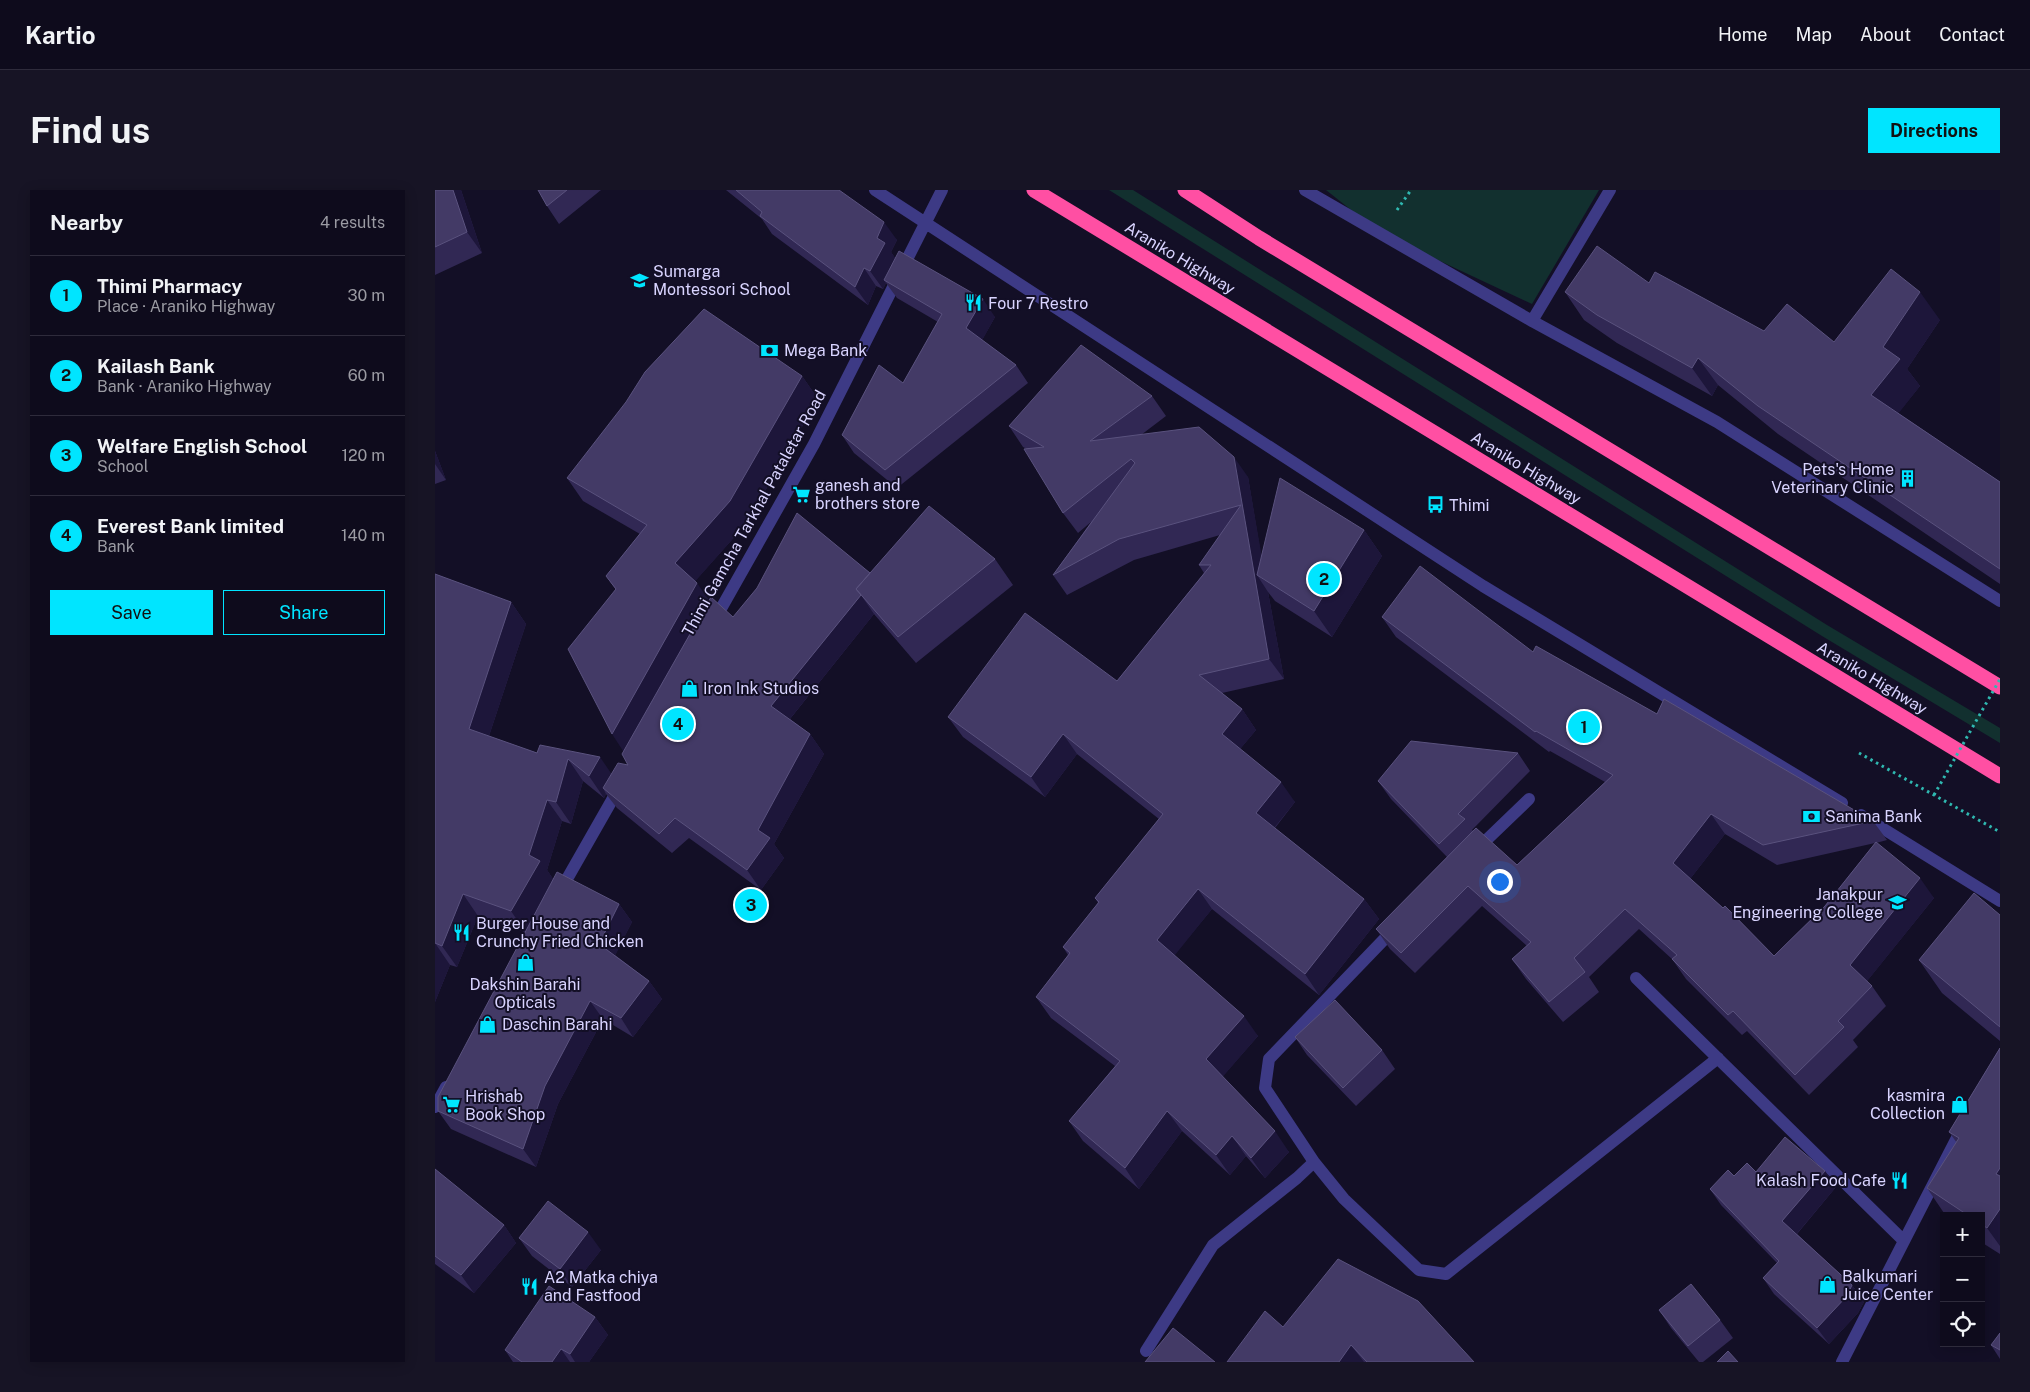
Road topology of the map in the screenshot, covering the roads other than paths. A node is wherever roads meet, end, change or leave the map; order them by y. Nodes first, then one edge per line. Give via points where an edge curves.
1 (875, 190) edge
2 (942, 190) edge
3 (1034, 190) edge
4 (1185, 190) edge
5 (1305, 190) edge
6 (1610, 190) edge
7 (925, 222) junction
8 (1531, 321) junction
9 (2000, 601) edge
10 (706, 635) edge
11 (2000, 687) edge
12 (626, 776) edge
13 (2000, 776) edge
14 (1529, 799) dead end
15 (1466, 860) edge
16 (2000, 901) edge
17 (553, 903) edge
18 (1403, 920) edge
19 (1636, 978) dead end
20 (1717, 1058) junction
21 (455, 1073) edge
22 (435, 1107) edge
23 (1973, 1112) edge
24 (1314, 1162) junction
25 (1903, 1240) junction
26 (1146, 1352) dead end
27 (1842, 1362) edge

1 - 7 street
2 - 7 street, Thimi Gamcha Tarkhal Pataletar Road
3 - 13 highway, Araniko Highway
4 - 11 highway
5 - 8 street
6 - 8 street
7 - 10 street, Thimi Gamcha Tarkhal Pataletar Road via 814,444
7 - 16 street via 1483,586
8 - 9 street via 1717,422
12 - 17 street
14 - 15 street
18 - 24 street via 1269,1059 1265,1088
19 - 20 street
20 - 24 street via 1446,1274 1419,1270 1344,1199
20 - 25 street
21 - 22 street
23 - 25 street
24 - 26 street via 1213,1245
25 - 27 street

